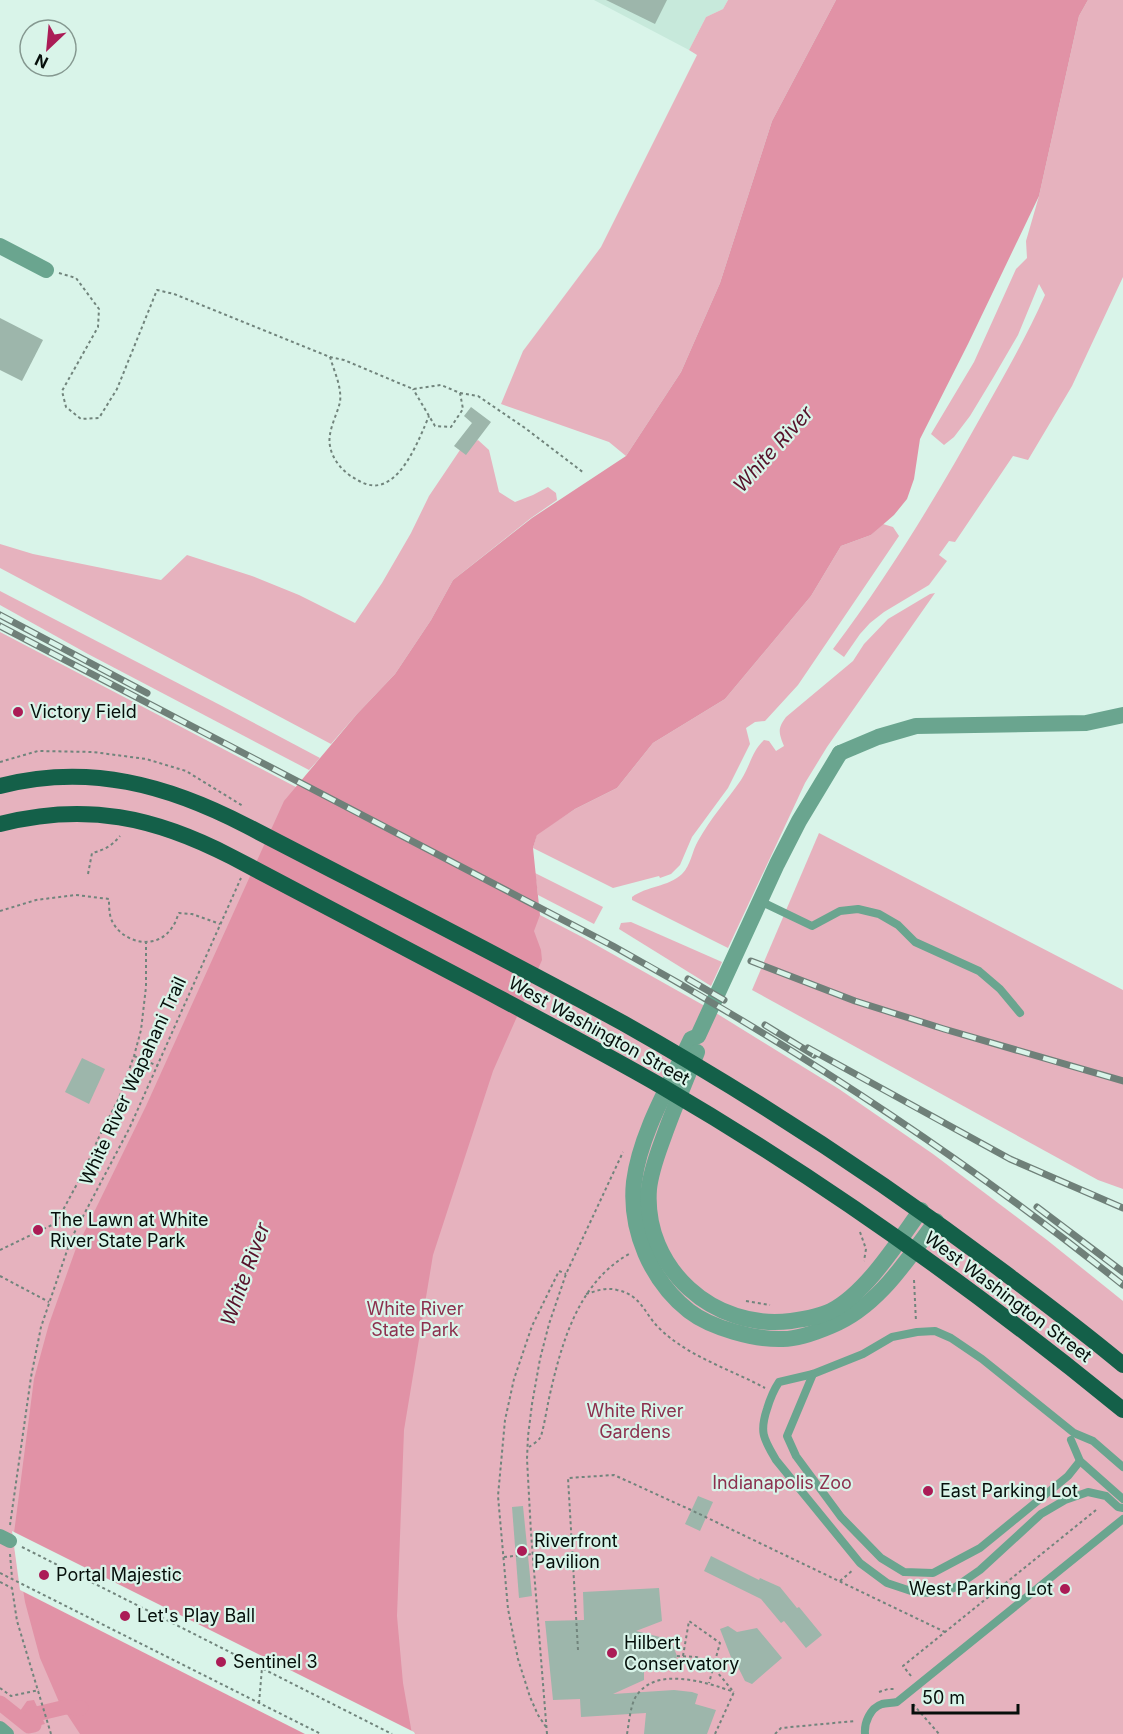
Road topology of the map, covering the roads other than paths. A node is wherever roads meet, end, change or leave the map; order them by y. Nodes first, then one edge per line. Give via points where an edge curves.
1 (0, 246) edge
2 (45, 270) road end
3 (1123, 715) edge
4 (0, 786) edge
5 (0, 824) edge
6 (760, 901) junction
7 (1020, 1013) dead end
8 (698, 1036) junction
9 (921, 1210) junction
10 (936, 1221) junction
11 (899, 1240) junction
12 (914, 1250) junction
13 (1123, 1365) edge
14 (813, 1374) junction
15 (1123, 1410) edge
16 (1071, 1440) dead end
17 (1080, 1461) junction
18 (1123, 1467) edge
19 (1123, 1498) edge
20 (1123, 1508) edge
21 (1123, 1519) edge
22 (0, 1728) edge
23 (8, 1734) edge
24 (865, 1734) edge

1 - 2 street
3 - 6 street via 1086,723 916,726 840,753 799,821
4 - 9 main road, West Washington Street via 77,777 129,782 213,808 604,1013 720,1080
5 - 11 main road, West Washington Street via 57,815 111,816 174,830 206,843 659,1085 819,1184
6 - 7 lane via 813,926 840,911 858,909 879,914 915,942 979,971 1000,988
6 - 8 street
8 - 11 street via 701,1043 661,1143 649,1189 650,1218 658,1243 693,1293 724,1312 758,1322 807,1319 831,1311 854,1294
8 - 12 street via 691,1039 658,1109 634,1182 635,1216 642,1245 655,1272 678,1300 697,1316 739,1334 785,1340 833,1326 860,1310 887,1285
9 - 10 main road, West Washington Street
9 - 11 street
10 - 12 street
10 - 13 main road, West Washington Street
11 - 12 main road, West Washington Street
12 - 15 main road, West Washington Street
14 - 17 lane via 787,1436 796,1456 841,1517 881,1558 904,1572 933,1573 980,1548 1068,1476
14 - 18 lane via 863,1354 892,1337 935,1331 982,1359
14 - 20 lane via 779,1382 762,1424 766,1442 776,1460 860,1563 887,1583 914,1592 954,1588 980,1570 1041,1514 1088,1492 1106,1496
16 - 17 lane
17 - 19 lane
21 - 24 lane via 897,1702 880,1704 870,1714
22 - 23 street

